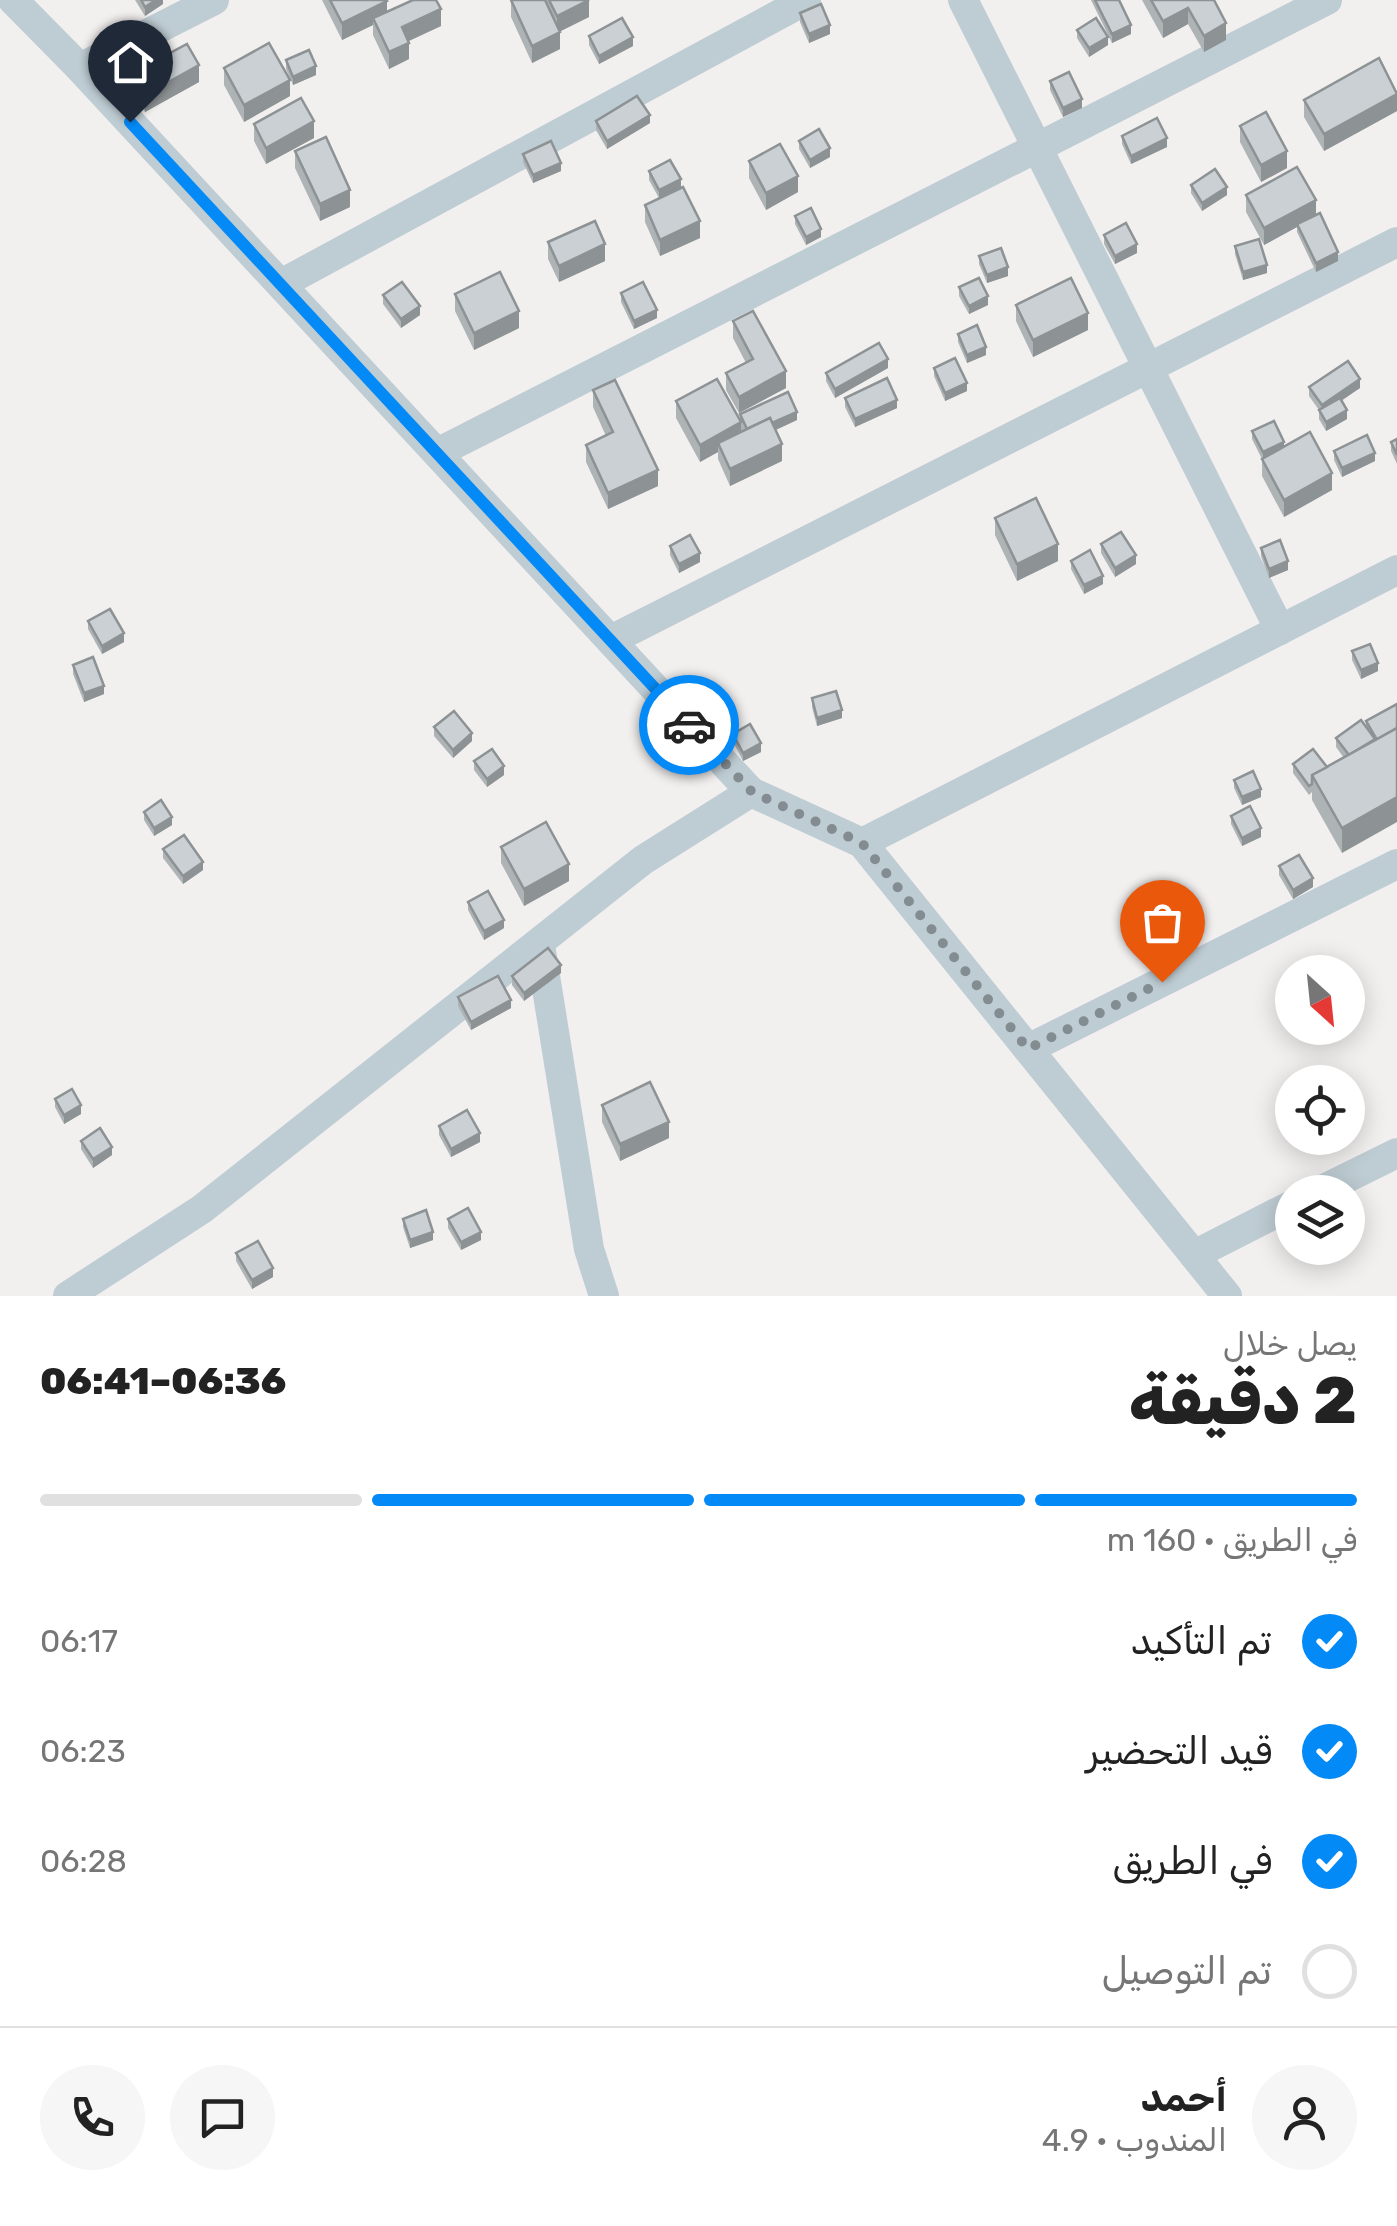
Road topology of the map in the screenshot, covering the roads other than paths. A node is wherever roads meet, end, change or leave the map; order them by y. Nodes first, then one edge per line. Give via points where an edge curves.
1 (13, 0) edge
2 (214, 0) edge
3 (806, 0) edge
4 (962, 0) edge
5 (1327, 0) edge
6 (80, 68) junction
7 (1037, 148) junction
8 (1397, 242) edge
9 (281, 284) junction
10 (1148, 367) junction
11 (437, 452) junction
12 (1397, 570) edge
13 (1280, 630) junction
14 (611, 640) junction
15 (752, 792) junction
16 (862, 843) junction
17 (1397, 864) edge
18 (540, 942) junction
19 (1028, 1049) junction
20 (1397, 1153) edge
21 (1352, 1175) edge
22 (1275, 1214) edge
23 (1194, 1255) junction
24 (68, 1296) edge
25 (604, 1296) edge
26 (1226, 1296) edge

1 - 6 street
2 - 6 street
3 - 9 street
4 - 7 street
5 - 7 street
6 - 9 street
7 - 10 street
7 - 11 street
8 - 10 street
9 - 11 street
10 - 13 street
10 - 14 street
11 - 14 street
12 - 13 street
13 - 16 street
14 - 15 street
15 - 16 street
15 - 18 street via 643,860
16 - 19 street
17 - 19 street
18 - 24 street via 202,1209
18 - 25 street via 589,1248
19 - 23 street
20 - 21 street
22 - 23 street
23 - 26 street

